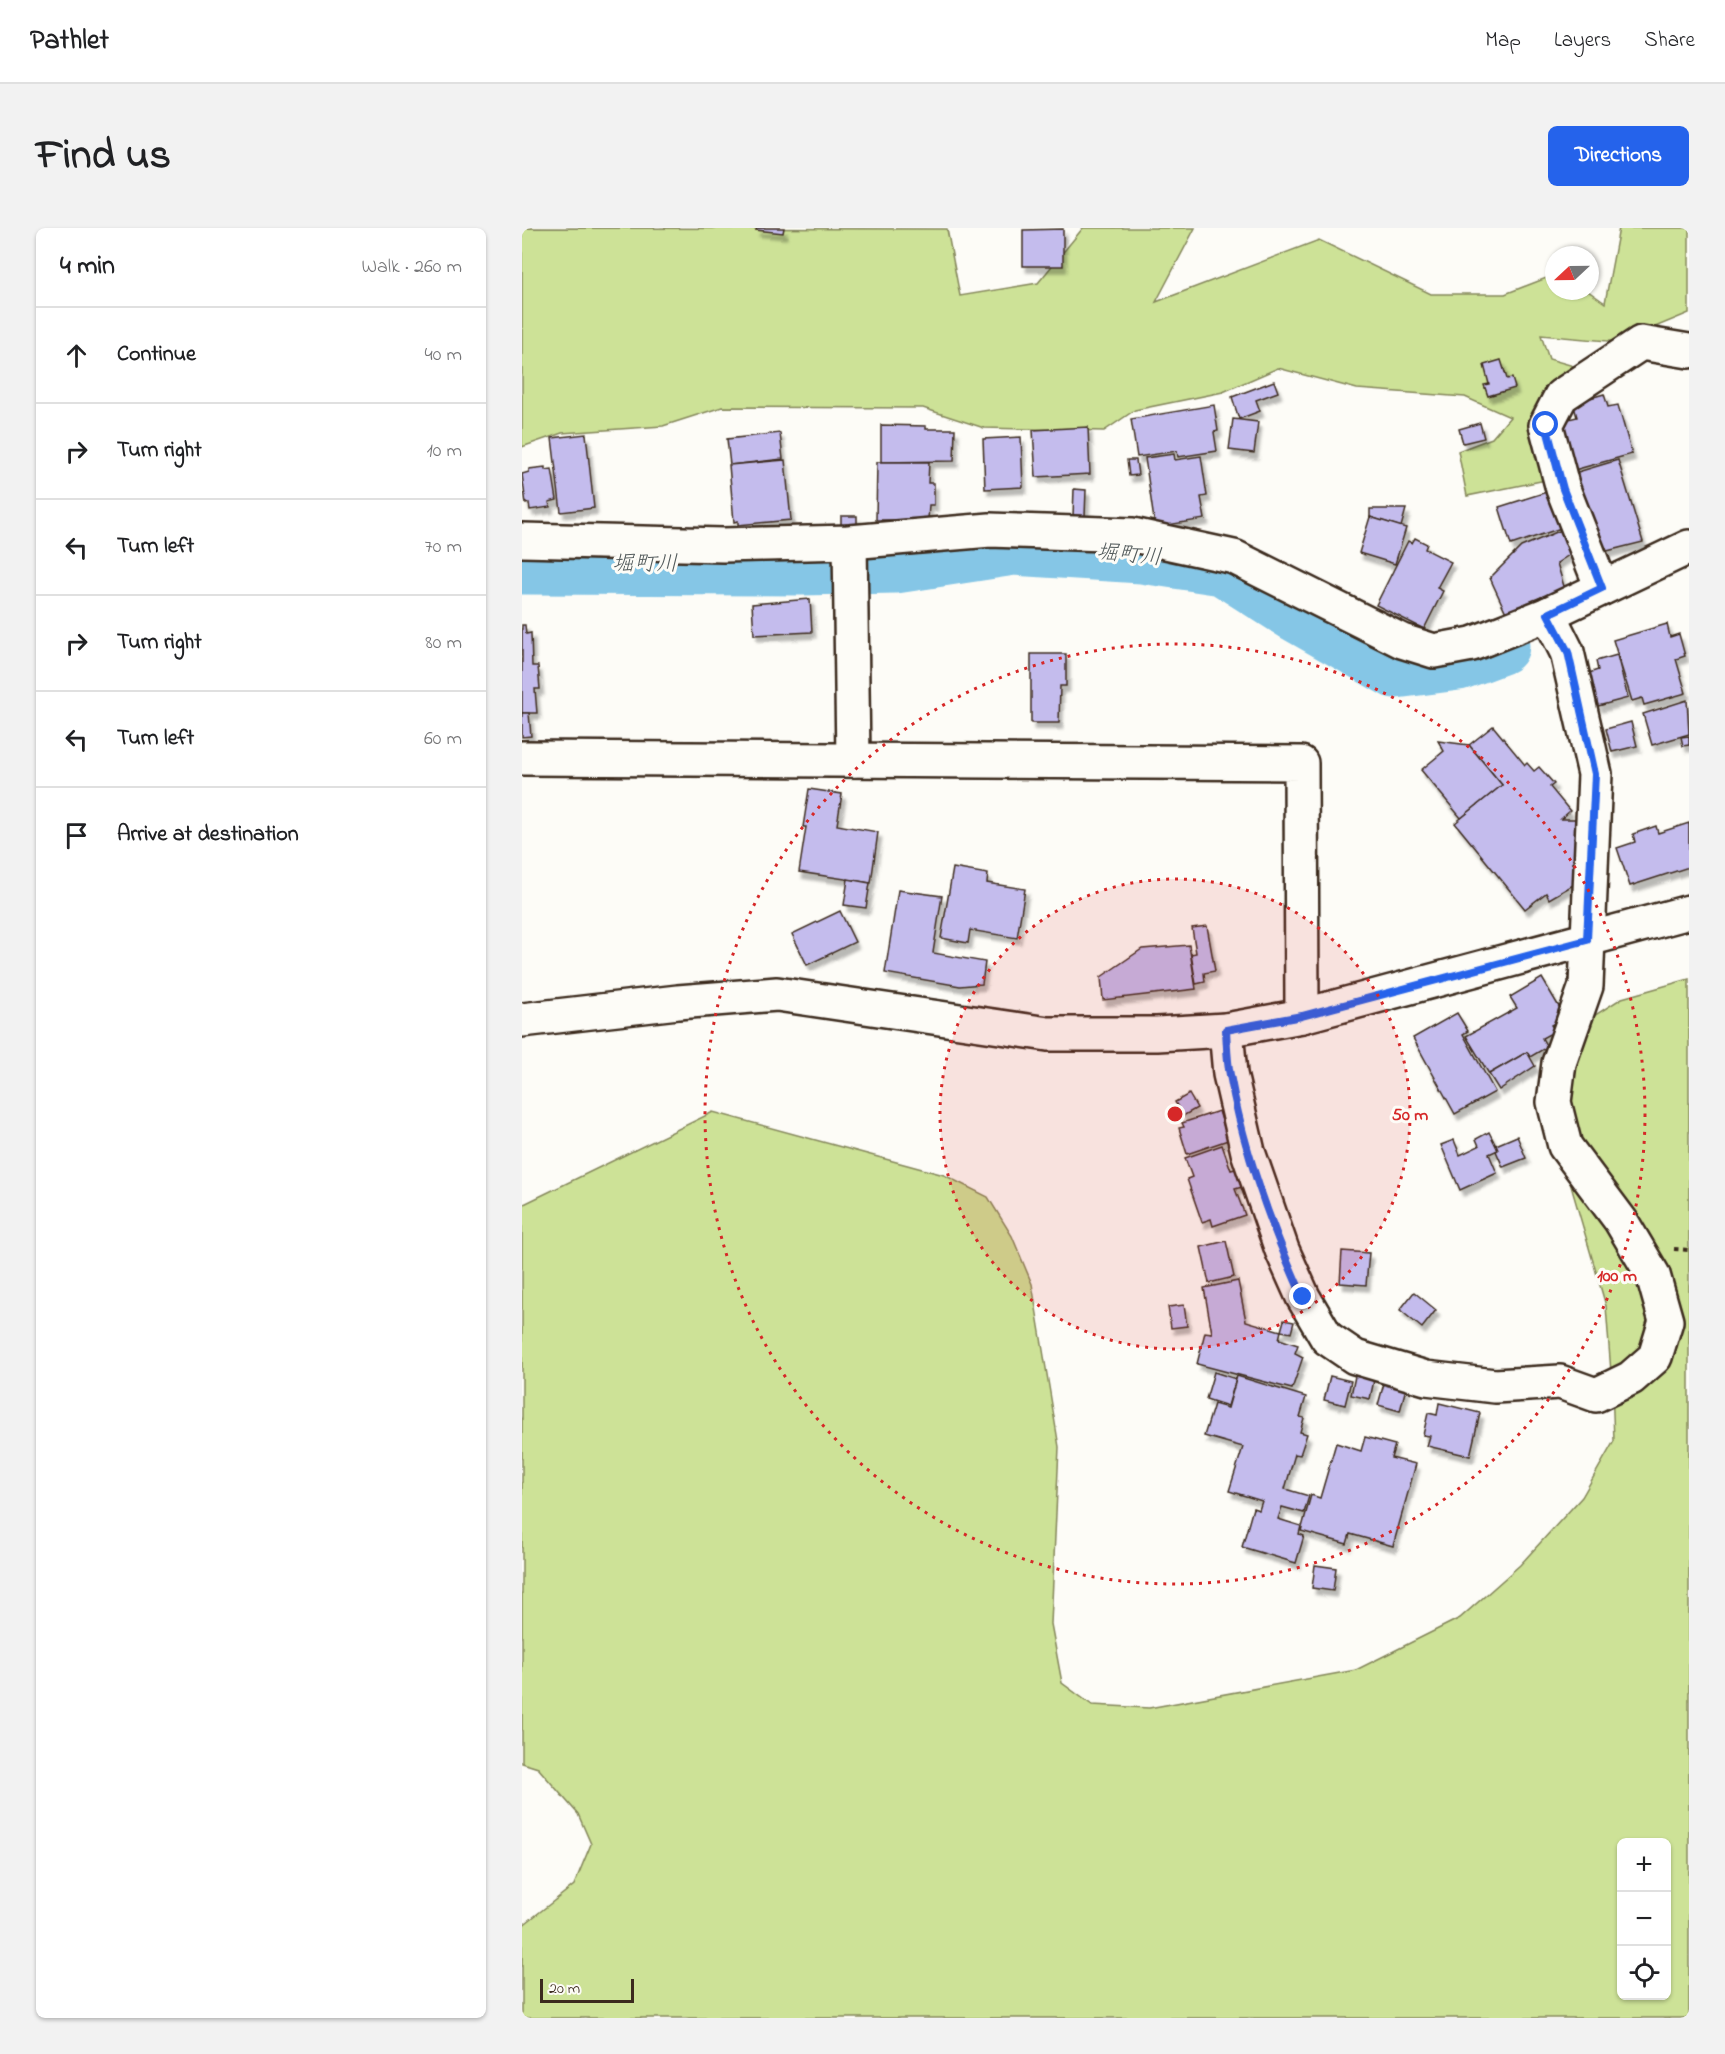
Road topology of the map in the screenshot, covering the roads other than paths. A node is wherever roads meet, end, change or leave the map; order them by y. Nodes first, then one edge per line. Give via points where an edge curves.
1 (1689, 351) edge
2 (522, 540) edge
3 (850, 542) junction
4 (1689, 548) edge
5 (1602, 588) junction
6 (1548, 614) junction
7 (522, 758) edge
8 (853, 760) junction
9 (1689, 912) edge
10 (1587, 940) junction
11 (1302, 1016) junction
12 (522, 1020) edge
13 (1226, 1030) junction

1 - 5 street via 1641,343 1561,396 1546,425 1563,489
2 - 3 street via 723,545
3 - 6 street via 990,530 1133,534 1234,558 1402,641 1434,651 1472,644
3 - 8 street
4 - 5 street
5 - 6 street
6 - 10 street via 1568,652 1595,774
7 - 8 street
8 - 11 street via 1301,764
9 - 10 street
10 - 11 street
10 - 13 street via 1586,986 1559,1063 1554,1102 1565,1146 1621,1221 1653,1275 1666,1321 1655,1357 1631,1377 1596,1395 1560,1382 1495,1386 1426,1378 1355,1357 1327,1338 1282,1250 1248,1152 1230,1074
11 - 13 street
12 - 13 street via 777,994 1048,1034

